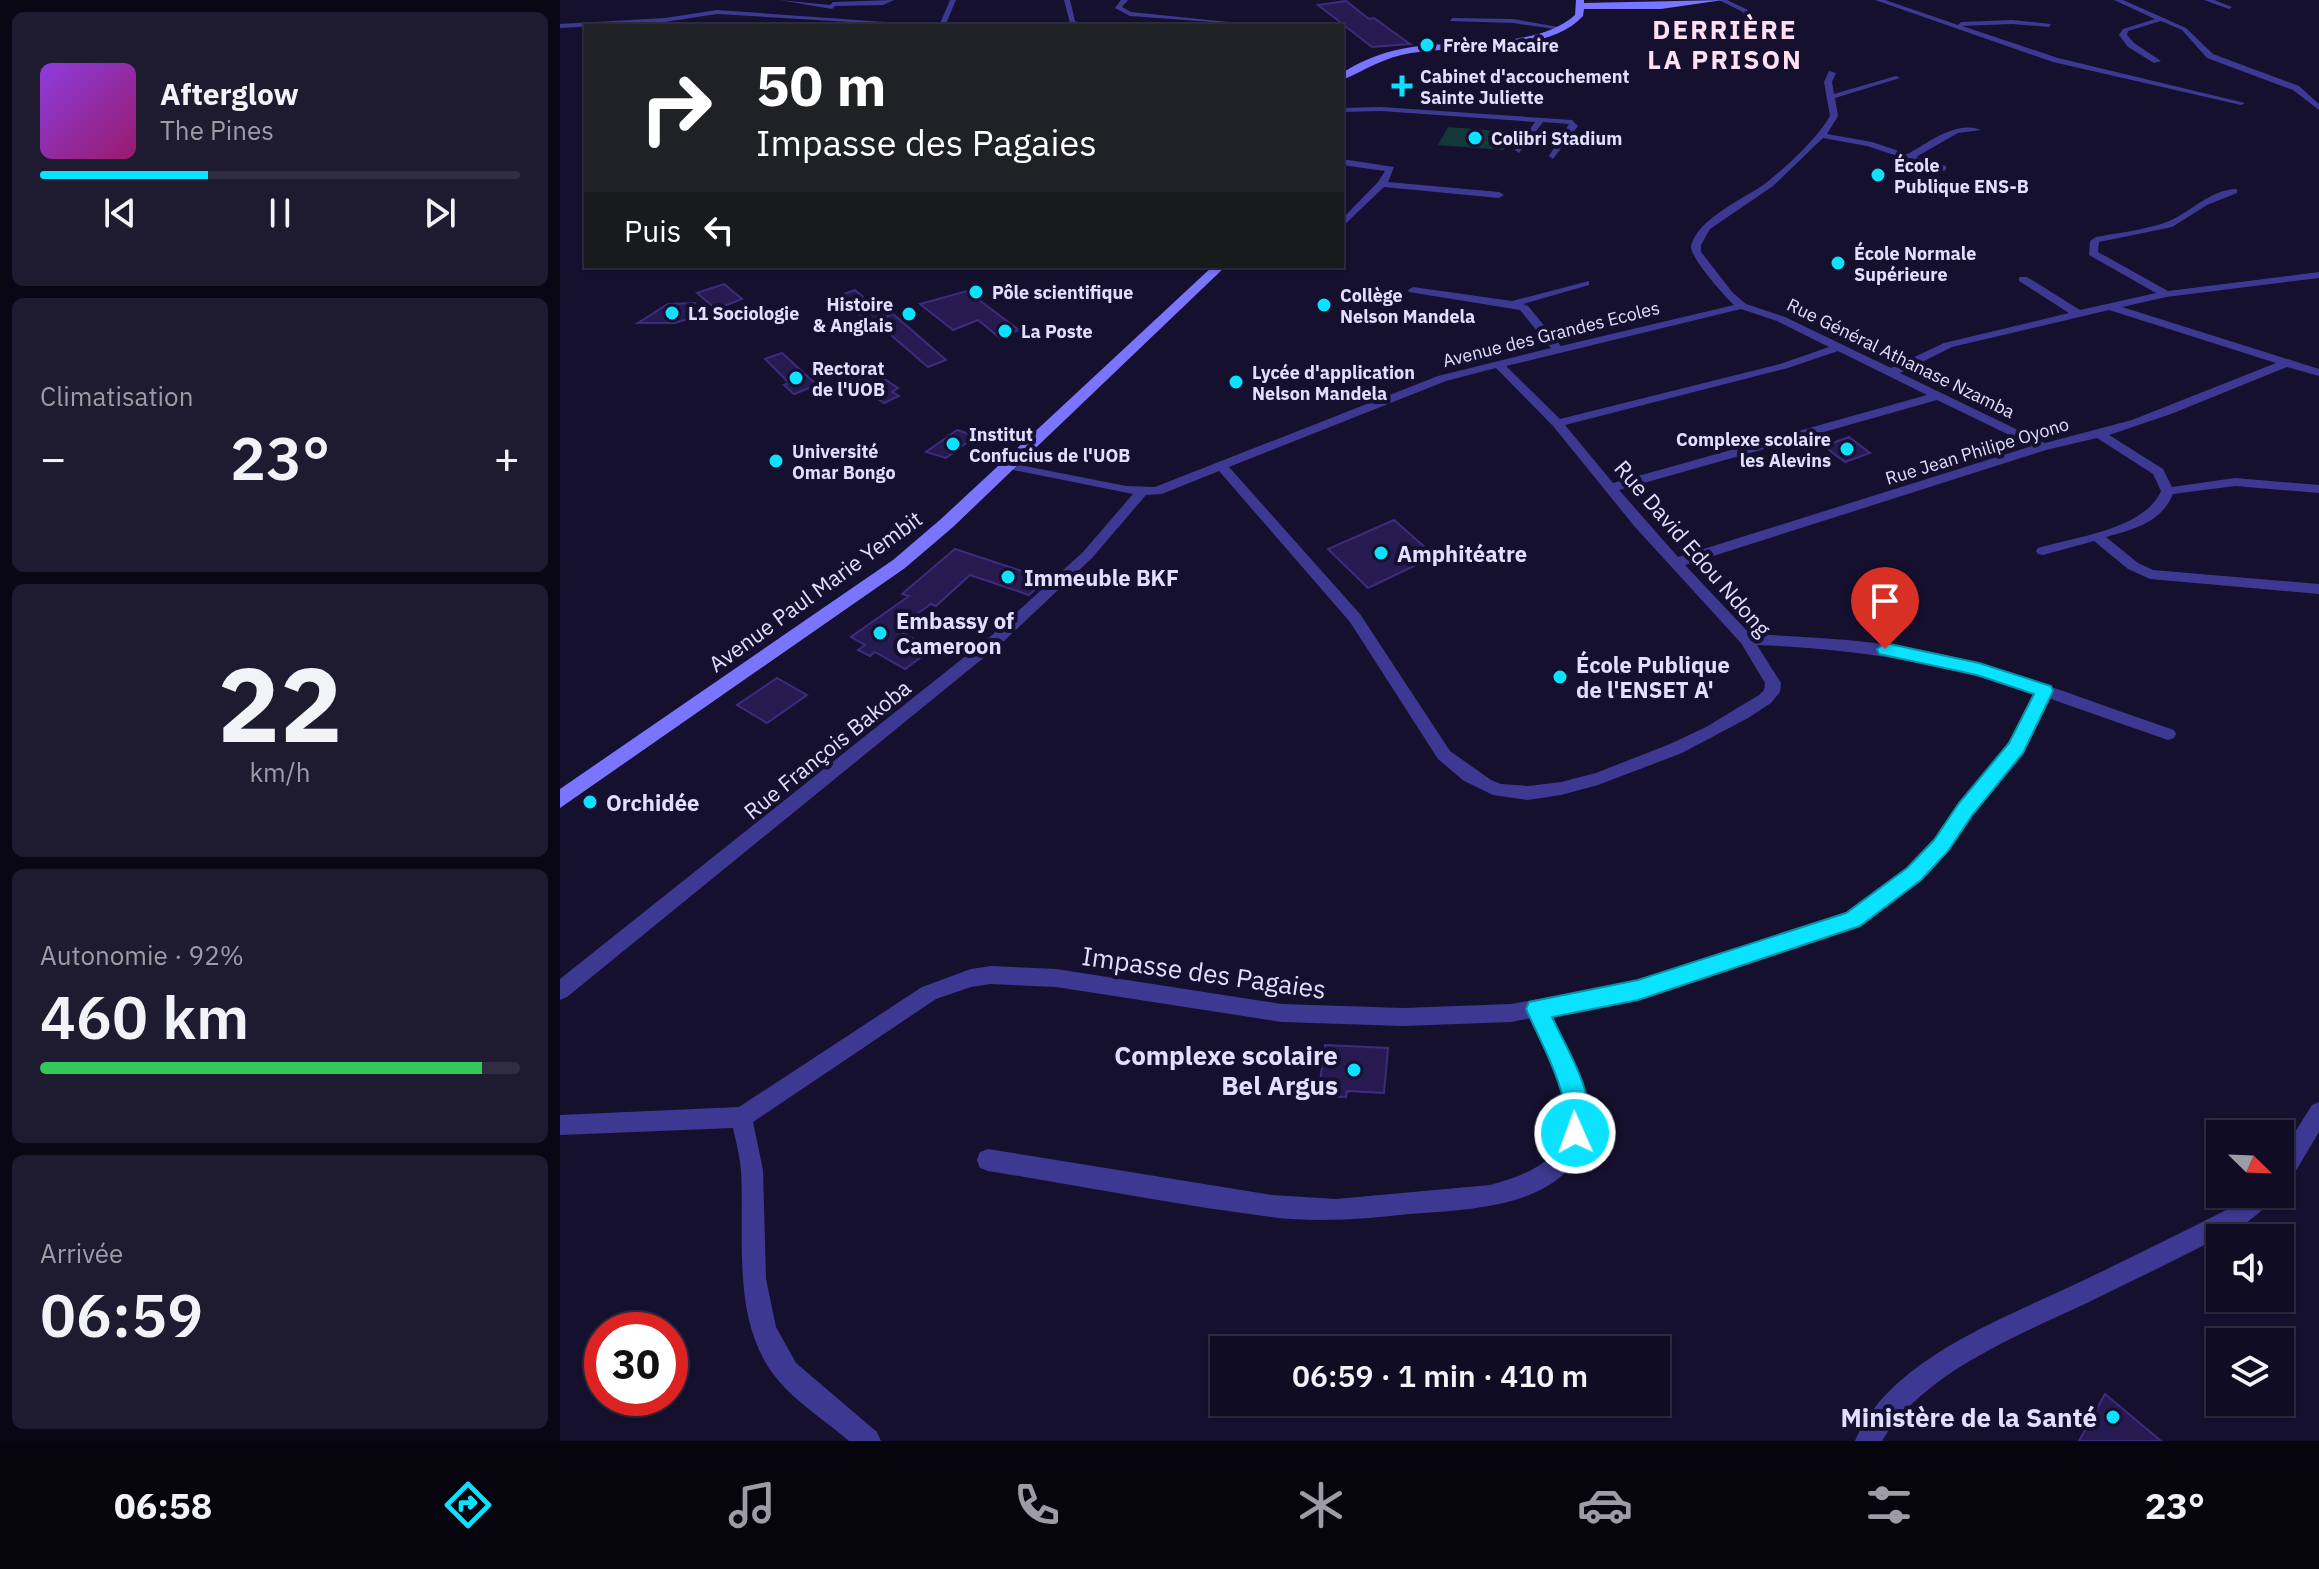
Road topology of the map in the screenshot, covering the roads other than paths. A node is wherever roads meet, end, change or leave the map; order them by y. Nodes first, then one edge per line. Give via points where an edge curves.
1 (782, 0) edge
2 (891, 0) edge
3 (953, 0) edge
4 (1067, 0) edge
5 (1125, 0) edge
6 (1720, 0) edge
7 (1878, 0) edge
8 (2117, 0) edge
9 (2207, 0) edge
10 (1581, 3) edge
11 (1918, 3) dead end
12 (834, 4) edge
13 (1894, 6) junction
14 (2229, 7) dead end
15 (1879, 10) dead end
16 (1932, 17) junction
17 (2161, 19) junction
18 (665, 20) junction
19 (818, 20) junction
20 (1452, 20) dead end
21 (595, 24) edge
22 (655, 24) edge
23 (881, 24) edge
24 (943, 24) edge
25 (1078, 24) edge
26 (1202, 24) edge
27 (584, 25) edge
28 (1956, 25) junction
29 (2049, 25) dead end
30 (560, 26) edge
31 (1561, 28) junction
32 (584, 32) edge
33 (1746, 34) dead end
34 (571, 36) dead end
35 (2157, 61) dead end
36 (1832, 73) dead end
37 (1344, 76) edge
38 (1896, 78) dead end
39 (1831, 97) junction
40 (2241, 103) dead end
41 (2319, 108) edge
42 (1344, 110) edge
43 (1541, 119) junction
44 (1977, 130) dead end
45 (1823, 133) junction
46 (1519, 150) dead end
47 (1553, 156) dead end
48 (1911, 156) junction
49 (1344, 162) edge
50 (1943, 168) dead end
51 (1382, 184) junction
52 (2234, 191) dead end
53 (1499, 195) dead end
54 (1344, 222) edge
55 (1218, 268) edge
56 (2319, 275) edge
57 (2023, 279) dead end
58 (1585, 283) dead end
59 (1413, 290) dead end
60 (2166, 294) junction
61 (1515, 304) junction
62 (1742, 306) junction
63 (2108, 307) junction
64 (2078, 314) junction
65 (1839, 347) junction
66 (1558, 350) junction
67 (1497, 363) junction
68 (2286, 363) junction
69 (1892, 372) junction
70 (2319, 373) edge
71 (1940, 395) junction
72 (1557, 423) junction
73 (2099, 434) junction
74 (2043, 447) junction
75 (1008, 465) junction
76 (1221, 466) junction
77 (1611, 488) junction
78 (2319, 489) edge
79 (2168, 491) junction
80 (1141, 493) junction
81 (2096, 536) junction
82 (2043, 551) dead end
83 (1675, 563) junction
84 (2319, 589) edge
85 (1746, 639) junction
86 (2044, 691) junction
87 (2168, 734) dead end
88 (560, 800) edge
89 (560, 991) edge
90 (1537, 1009) junction
91 (2319, 1112) edge
92 (742, 1117) junction
93 (560, 1125) edge
94 (2294, 1153) edge
95 (988, 1160) dead end
96 (2247, 1208) edge
97 (868, 1441) edge
98 (1868, 1441) edge

1 - 12 street
2 - 12 street
3 - 24 street
4 - 25 street via 1072,22
5 - 26 street via 1118,8 1124,13
6 - 10 main road via 1661,6
6 - 33 street via 1746,11
7 - 13 street
8 - 17 street
9 - 14 street
10 - 31 main road via 1582,12
11 - 16 street via 1934,12
12 - 19 street
13 - 15 street
13 - 16 street
16 - 28 street
17 - 35 street via 2123,35
17 - 41 street via 2184,29 2210,56 2296,88
18 - 19 street via 726,12
18 - 21 street
18 - 22 street
19 - 23 street
20 - 31 street
27 - 30 street
28 - 29 street
28 - 40 street via 2056,60
31 - 37 main road via 1497,44 1392,55
32 - 34 street
36 - 39 street
38 - 39 street
39 - 45 street via 1834,116
42 - 43 street
43 - 46 street
43 - 47 street via 1574,124
44 - 48 street via 1956,131
45 - 48 street
45 - 62 street via 1770,184 1700,236 1696,252
48 - 50 street
49 - 51 street via 1391,169
51 - 53 street
51 - 54 street
52 - 60 street via 2169,225 2093,243 2093,253 2100,258
55 - 75 main road, Avenue Paul Marie Yembit
56 - 60 street
57 - 64 street
58 - 61 street
59 - 61 street
60 - 63 street
61 - 66 street
62 - 65 street, Rue Général Athanase Nzamba
62 - 66 street, Avenue des Grandes Ecoles
63 - 64 street
63 - 68 street
64 - 69 street via 1948,345
65 - 69 street, Rue Général Athanase Nzamba
65 - 72 street via 1784,366
66 - 67 street, Avenue des Grandes Ecoles
67 - 72 street, Rue David Edou Ndong
67 - 76 street, Avenue des Grandes Ecoles via 1412,389
68 - 70 street
68 - 73 street, Rue Jean Philipe Oyono
69 - 71 street, Rue Général Athanase Nzamba
71 - 74 street, Rue Général Athanase Nzamba
71 - 77 street
72 - 77 street, Rue David Edou Ndong
73 - 74 street, Rue Jean Philipe Oyono
73 - 79 street via 2158,472
74 - 83 street, Rue Jean Philipe Oyono
75 - 80 street, Avenue des Grandes Ecoles
75 - 88 main road, Avenue Paul Marie Yembit via 880,579
76 - 80 street, Avenue des Grandes Ecoles
76 - 85 street, Rue David Edou Ndong via 1355,618 1444,755 1475,780 1501,791 1542,790 1611,775 1755,707 1772,692 1773,683
77 - 83 street, Rue David Edou Ndong
78 - 79 street via 2235,482
79 - 81 street via 2151,518
80 - 89 street, Rue François Bakoba via 1074,572 1005,632
81 - 82 street
81 - 84 street via 2150,574
83 - 85 street, Rue David Edou Ndong
85 - 86 street via 1908,653
86 - 87 street
86 - 90 street, Impasse des Pagaies via 2016,748 1941,845 1914,874 1853,919 1638,990
90 - 92 street, Impasse des Pagaies via 1418,1017 1282,1013 1056,978 991,975 929,993
90 - 95 street via 1572,1086 1578,1109 1575,1133 1565,1156 1544,1178 1514,1191 1336,1210 1272,1206
91 - 94 street
92 - 93 street
92 - 97 street via 752,1175 752,1263 765,1331 787,1372
96 - 98 street via 1976,1344 1907,1394

